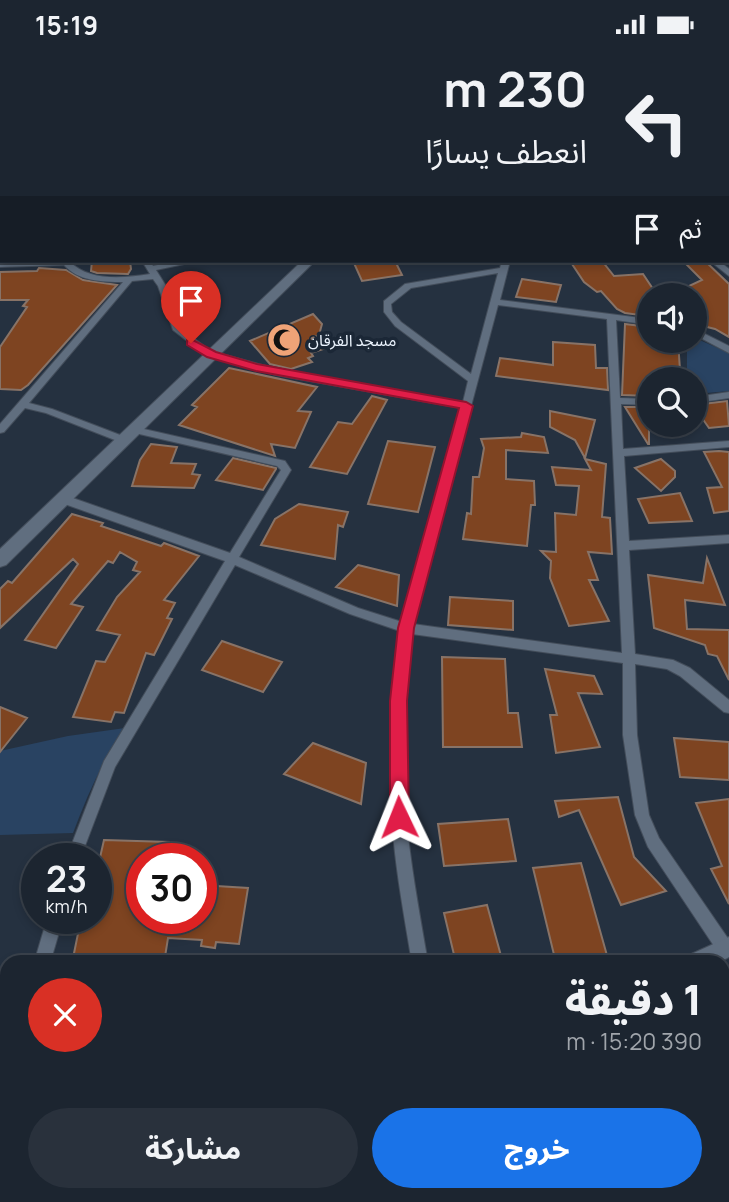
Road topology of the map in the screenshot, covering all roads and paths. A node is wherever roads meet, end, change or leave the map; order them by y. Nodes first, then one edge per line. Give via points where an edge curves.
1 (43, 263) edge
2 (66, 263) edge
3 (147, 263) edge
4 (180, 263) edge
5 (307, 263) edge
6 (0, 265) edge
7 (505, 265) edge
8 (154, 272) junction
9 (129, 280) junction
10 (495, 302) junction
11 (611, 316) junction
12 (637, 320) edge
13 (707, 338) edge
14 (729, 350) edge
15 (212, 355) junction
16 (473, 380) junction
17 (729, 395) edge
18 (707, 398) edge
19 (615, 401) junction
20 (637, 402) edge
21 (22, 404) junction
22 (466, 406) junction
23 (0, 430) edge
24 (130, 435) junction
25 (729, 444) edge
26 (617, 453) junction
27 (63, 499) junction
28 (729, 540) edge
29 (622, 546) junction
30 (230, 558) junction
31 (0, 560) edge
32 (406, 628) junction
33 (629, 658) junction
34 (729, 708) edge
35 (79, 843) edge
36 (51, 934) edge
37 (727, 948) edge
38 (44, 955) edge
39 (420, 955) edge

1 - 6 street
2 - 9 street via 83,274
3 - 8 street
4 - 8 street
5 - 15 main road
7 - 10 street
7 - 16 street via 408,286 387,303 398,324
8 - 9 street
8 - 15 street via 179,333
9 - 21 street
10 - 11 street
10 - 16 street
11 - 12 street
11 - 19 street
13 - 14 street
15 - 22 street via 276,372
15 - 24 main road
16 - 22 street
17 - 18 street
19 - 20 street
19 - 26 street
21 - 23 street
21 - 24 street
22 - 32 street
24 - 27 main road
24 - 30 street via 256,455 286,467
25 - 26 street
26 - 29 street
27 - 30 street
27 - 31 main road
28 - 29 street
29 - 33 street
30 - 32 street
30 - 35 street via 109,765
32 - 33 street
32 - 39 street via 399,701 398,801 403,862
33 - 34 street via 669,664
33 - 37 street via 630,734 646,827
36 - 38 street

